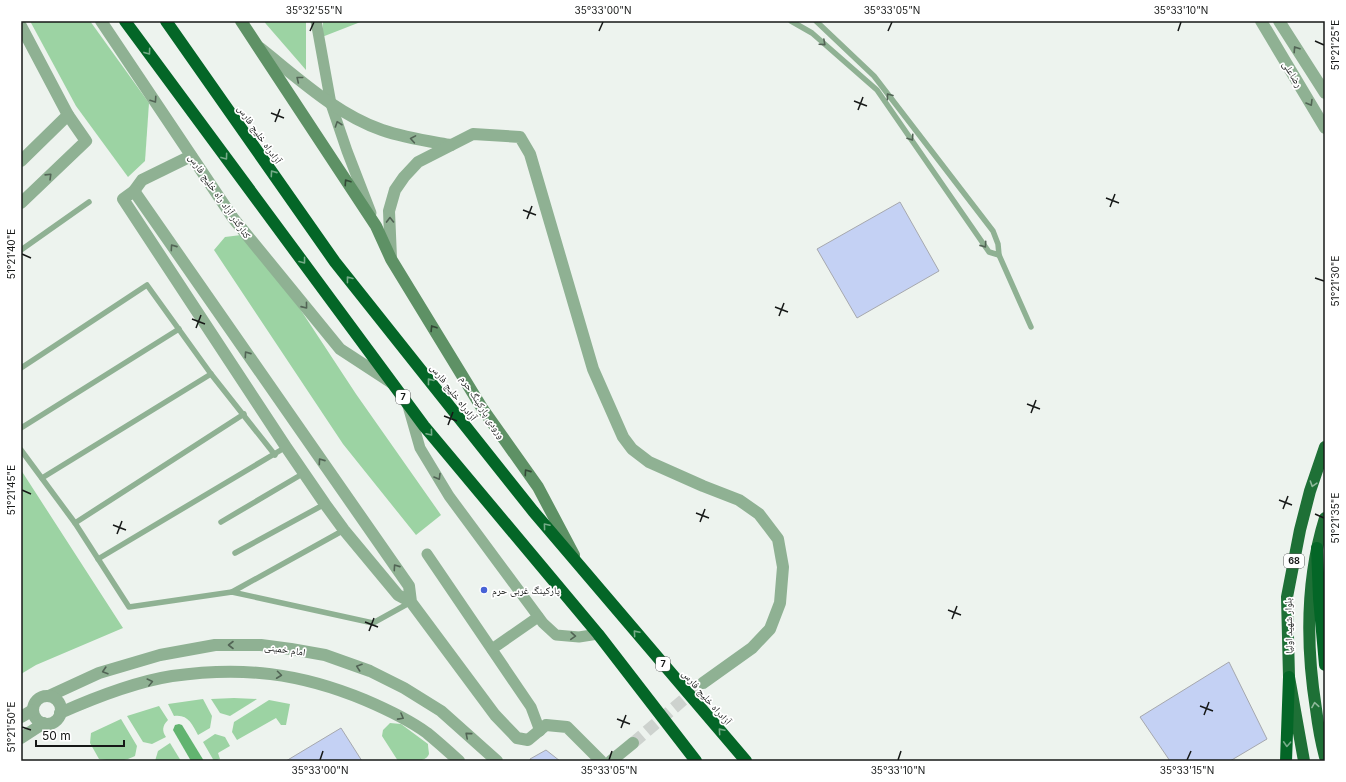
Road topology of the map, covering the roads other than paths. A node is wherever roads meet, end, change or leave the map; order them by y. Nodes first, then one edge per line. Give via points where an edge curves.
1 (101, 21) edge
2 (124, 21) edge
3 (166, 21) edge
4 (241, 21) edge
5 (316, 21) edge
6 (791, 21) edge
7 (816, 21) edge
8 (1261, 21) edge
9 (1279, 21) edge
10 (21, 26) edge
11 (255, 44) junction
12 (1325, 93) edge
13 (331, 104) junction
14 (68, 115) junction
15 (1325, 128) edge
16 (451, 145) junction
17 (191, 156) junction
18 (21, 161) edge
19 (134, 191) junction
20 (89, 202) dead end
21 (21, 203) edge
22 (376, 226) junction
23 (21, 250) edge
24 (999, 255) junction
25 (391, 259) junction
26 (1030, 327) dead end
27 (179, 329) junction
28 (21, 368) edge
29 (211, 374) junction
30 (394, 385) junction
31 (408, 403) junction
32 (244, 414) junction
33 (21, 428) edge
34 (286, 448) junction
35 (1325, 448) edge
36 (21, 450) edge
37 (275, 455) junction
38 (304, 473) junction
39 (42, 478) junction
40 (325, 504) junction
41 (1325, 518) edge
42 (75, 522) junction
43 (220, 522) dead end
44 (344, 530) junction
45 (1317, 548) junction
46 (235, 553) dead end
47 (427, 554) dead end
48 (98, 559) junction
49 (580, 567) junction
50 (232, 592) junction
51 (411, 602) junction
52 (538, 617) junction
53 (598, 634) junction
54 (492, 649) junction
55 (1325, 665) edge
56 (1290, 677) junction
57 (703, 683) tunnel mouth
58 (49, 696) junction
59 (33, 710) junction
60 (60, 712) junction
61 (21, 717) edge
62 (44, 723) junction
63 (540, 731) junction
64 (21, 738) edge
65 (633, 742) tunnel mouth
66 (1325, 757) edge
67 (459, 761) edge
68 (497, 761) edge
69 (601, 761) edge
70 (611, 761) edge
71 (696, 761) edge
72 (746, 761) edge
73 (1286, 761) edge
74 (1304, 761) edge

1 -> 17 street, کنارگذر آزاد راه خلیج فارس
2 -> 30 highway, 7
49 -> 3 highway, آزادراه خلیج فارس / 7 via 335,262
4 - 11 main road
5 - 13 street
6 -> 24 lane via 812,33 877,90 989,252
24 -> 7 lane via 993,231 874,76
8 -> 15 street, رضاعلی
12 -> 9 street, رضاعلی
10 - 14 street
13 -> 11 street
22 -> 11 main road
16 -> 13 street via 407,138 381,130
22 -> 13 street
14 - 18 street
21 -> 14 street via 86,141
25 -> 16 street via 389,211 395,190 418,162
16 - 57 street via 473,134 520,137 530,154 593,369 623,437 632,449 649,462 739,500 759,514 778,539 783,567 782,581 780,603 770,629 752,648
17 - 19 street via 142,180
17 -> 30 street, کنارگذر آزاد راه خلیج فارس via 233,218 340,349
19 - 34 street via 123,199
51 -> 19 street via 409,586
20 - 23 lane
22 - 25 main road, ورودی پارکینگ حرم
24 - 26 lane
49 -> 25 main road, ورودی پارکینگ حرم via 538,487 482,408
27 - 28 lane via 147,285
27 - 29 lane
27 - 33 lane
29 - 32 lane
29 - 39 lane
30 - 31 highway, 7
31 -> 52 street via 420,448 449,496
31 -> 53 highway, 7 via 424,426
32 - 37 lane
32 - 42 lane
34 - 37 lane
34 - 38 street
35 -> 56 highway, بلوار شهید اوليا / 68 via 1300,530 1287,597
36 - 39 lane
37 - 48 lane
38 - 40 street
38 - 43 lane
39 - 42 lane
40 - 44 street
40 - 46 lane
41 - 45 highway, 68
42 - 48 lane
44 - 50 lane
44 - 51 street via 398,595
45 - 55 highway
66 -> 45 highway, 68 via 1310,661 1310,612
47 - 54 street
48 - 50 lane via 129,607
72 -> 49 highway, آزادراه خلیج فارس / 7
50 - 51 lane via 373,623
51 - 63 street via 495,715 517,738 528,740
52 -> 53 street via 556,635 579,637
52 - 54 street
53 - 71 highway, 7
54 - 63 street via 531,707
56 -> 73 highway
56 - 74 highway, بلوار شهید اوليا / 68
58 - 59 street via 38,699
58 - 60 street via 59,704
68 -> 58 street, امام خمینی via 441,712 404,688 370,671 325,655 291,649 261,645 215,645 160,655 99,673
59 - 61 street
59 - 62 street via 36,719
60 - 62 street via 54,722
60 -> 67 street via 102,695 171,676 223,671 292,676 338,689 383,708 426,732
62 - 64 street
63 - 69 street via 546,725 567,727
65 - 70 street

